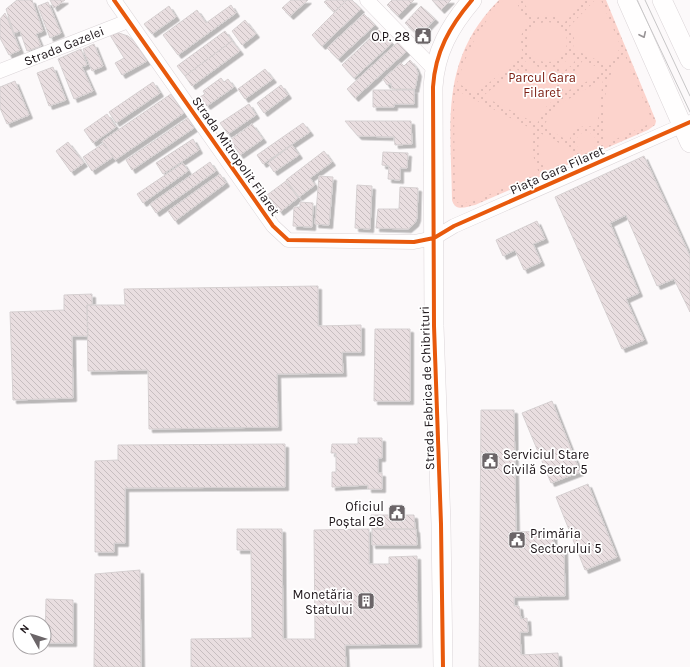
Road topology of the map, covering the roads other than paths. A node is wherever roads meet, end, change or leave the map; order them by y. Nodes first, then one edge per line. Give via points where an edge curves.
1 (114, 0) edge
2 (367, 0) edge
3 (472, 0) edge
4 (627, 0) edge
5 (662, 0) edge
6 (128, 21) junction
7 (690, 60) edge
8 (434, 69) junction
9 (0, 71) edge
10 (686, 124) edge
11 (690, 143) edge
12 (434, 238) junction
13 (443, 667) edge

1 - 6 street, Strada Mitropolit Filaret
2 - 8 street
3 - 8 street, Strada Fabrica de Chibrituri via 441,46
4 -> 10 street
5 - 7 street
6 - 9 street, Strada Gazelei
6 - 12 street, Strada Mitropolit Filaret via 284,238 294,241 414,242
8 - 12 street, Strada Fabrica de Chibrituri
10 - 11 street
10 - 12 street, Piața Gara Filaret via 454,226
12 - 13 street, Strada Fabrica de Chibrituri

